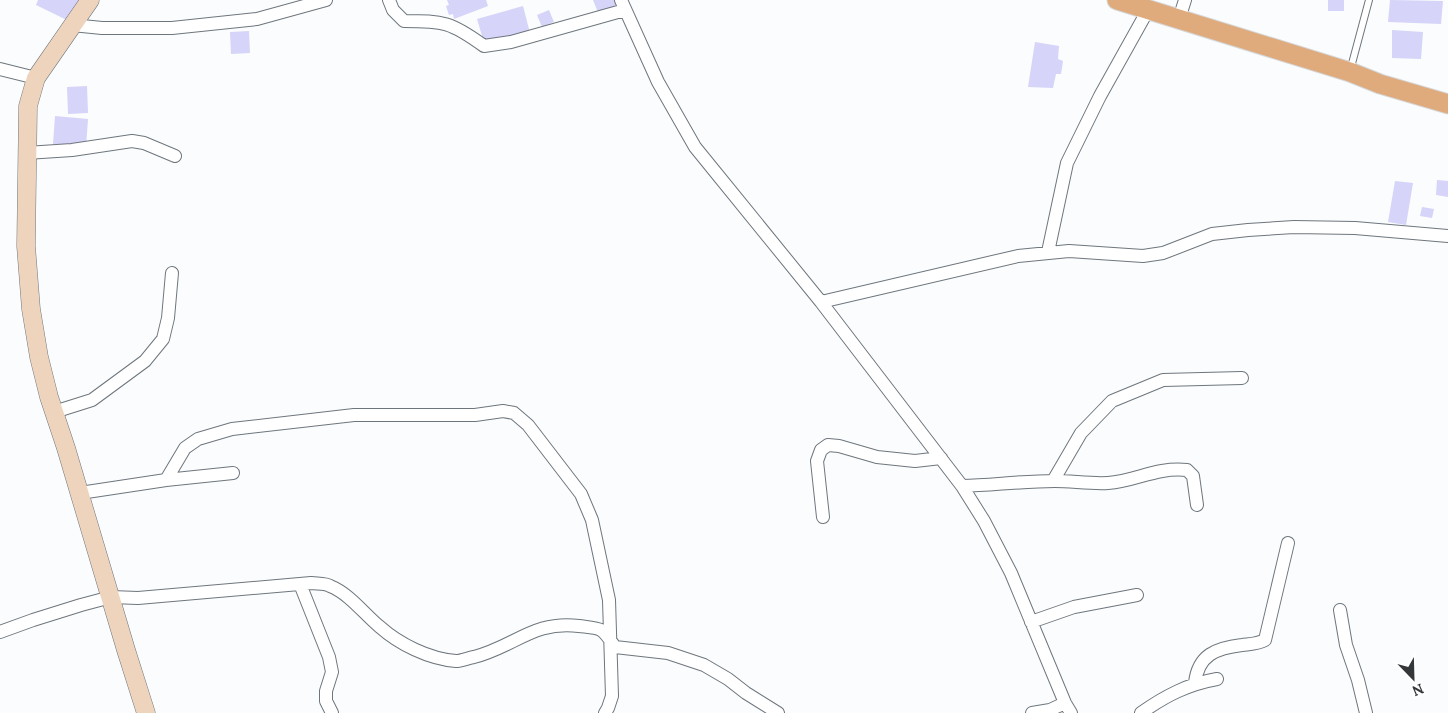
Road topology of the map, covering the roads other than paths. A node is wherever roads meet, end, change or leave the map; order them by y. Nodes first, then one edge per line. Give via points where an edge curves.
1 (90, 0) edge
2 (326, 0) edge
3 (389, 0) edge
4 (1118, 0) edge
5 (1185, 0) edge
6 (1369, 0) edge
7 (623, 5) edge
8 (1148, 10) junction
9 (1179, 19) junction
10 (72, 25) junction
11 (0, 69) edge
12 (1350, 72) junction
13 (36, 78) junction
14 (1448, 104) edge
15 (26, 152) junction
16 (175, 156) dead end
17 (1448, 236) edge
18 (1048, 252) junction
19 (172, 273) dead end
20 (821, 302) junction
21 (1242, 378) dead end
22 (54, 412) junction
23 (941, 458) junction
24 (233, 473) dead end
25 (166, 480) junction
26 (1053, 481) junction
27 (962, 486) junction
28 (80, 493) junction
29 (1197, 504) dead end
30 (823, 517) dead end
31 (1288, 543) dead end
32 (300, 584) junction
33 (1137, 595) dead end
34 (111, 597) junction
35 (1340, 610) dead end
36 (1031, 622) junction
37 (0, 632) edge
38 (611, 641) junction
39 (1217, 679) dead end
40 (1195, 683) junction
41 (1068, 708) edge
42 (146, 713) edge
43 (332, 713) edge
44 (605, 713) edge
45 (778, 713) edge
46 (1032, 713) edge
47 (1141, 713) edge
48 (1366, 713) edge

1 - 10 street
2 - 10 street via 257,19 172,28
3 - 7 street via 393,10 404,21 441,22 461,30 484,46 512,42
4 - 8 main road
5 - 9 street
6 - 12 lane
7 - 20 street via 658,82 695,147
8 - 9 main road
8 - 18 street via 1067,164
9 - 12 main road
10 - 13 street
11 - 13 street
12 - 14 main road
13 - 15 street via 28,106
15 - 16 street via 72,150 132,141
15 - 22 street via 26,246 31,309 39,357
17 - 18 street via 1355,228 1294,227 1212,234 1163,253 1143,256
18 - 20 street via 1018,256
19 - 22 street via 164,339 145,361 92,400
20 - 23 street
21 - 26 street via 1163,380 1112,401 1081,433
22 - 28 street
23 - 27 street
23 - 30 street via 915,461 877,457 828,445 821,450 817,461
24 - 25 street
25 - 28 street
25 - 38 street via 185,448 198,439 232,429 354,415 514,413 528,426 581,494 592,520 609,600
26 - 27 street
26 - 29 street via 1121,482 1156,471 1187,470 1192,476
27 - 36 street via 1011,572
28 - 34 street
31 - 40 street via 1264,640 1215,651 1201,662
32 - 34 street via 138,598
32 - 38 street via 329,585 394,639 415,649 457,661 483,654 553,625 597,628 606,632
32 - 43 street via 329,657 332,672 326,701
33 - 36 street via 1074,607
34 - 37 street
34 - 42 street
35 - 48 street via 1346,645
36 - 41 street
38 - 44 street via 612,696
38 - 45 street via 615,647 668,652 704,665
39 - 40 street
40 - 47 street
41 - 46 street

